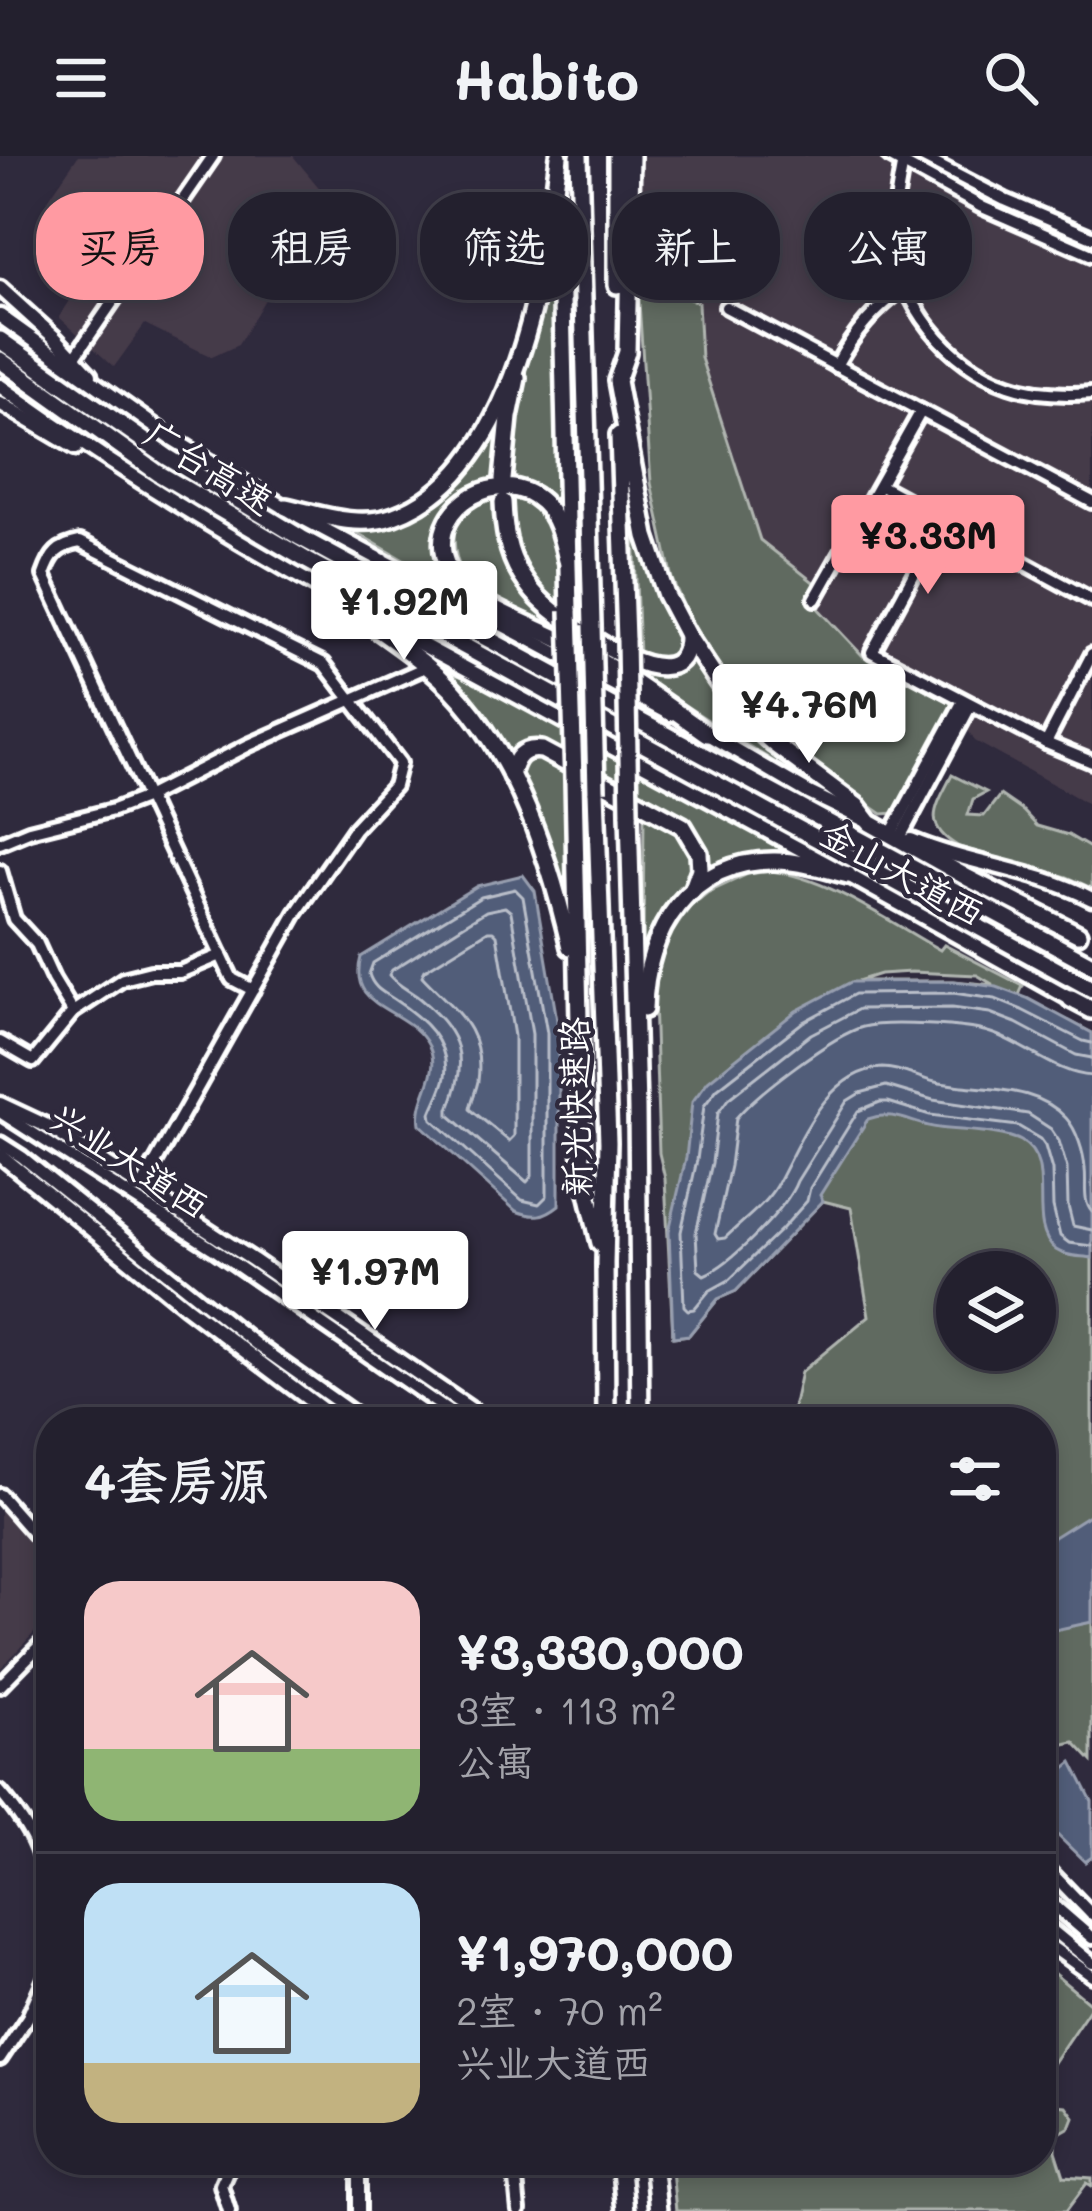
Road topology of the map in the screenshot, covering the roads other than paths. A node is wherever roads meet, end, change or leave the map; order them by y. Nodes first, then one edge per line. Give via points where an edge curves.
1 (213, 156) edge
2 (559, 156) edge
3 (579, 156) edge
4 (617, 156) edge
5 (632, 156) edge
6 (889, 156) edge
7 (920, 156) edge
8 (903, 160) edge
9 (897, 192) edge
10 (1092, 237) edge
11 (1092, 255) edge
12 (0, 288) edge
13 (889, 300) edge
14 (913, 300) edge
15 (726, 307) dead end
16 (0, 316) edge
17 (0, 340) edge
18 (524, 346) junction
19 (0, 360) edge
20 (71, 362) junction
21 (836, 366) junction
22 (617, 381) junction
23 (0, 386) edge
24 (1092, 393) edge
25 (0, 403) edge
26 (921, 411) junction
27 (131, 476) junction
28 (502, 478) dead end
29 (880, 486) junction
30 (503, 502) dead end
31 (1092, 502) edge
32 (286, 507) junction
33 (943, 520) junction
34 (567, 560) junction
35 (331, 595) junction
36 (815, 599) dead end
37 (1092, 600) edge
38 (687, 635) junction
39 (1092, 655) edge
40 (428, 666) junction
41 (352, 700) junction
42 (967, 703) junction
43 (707, 734) junction
44 (1046, 743) junction
45 (1092, 762) edge
46 (511, 776) junction
47 (147, 797) junction
48 (870, 823) junction
49 (897, 834) junction
50 (0, 843) edge
51 (0, 872) edge
52 (848, 875) junction
53 (692, 892) junction
54 (1092, 899) edge
55 (1078, 934) dead end
56 (221, 955) junction
57 (1092, 965) edge
58 (578, 984) junction
59 (1092, 989) edge
60 (253, 990) junction
61 (1071, 999) joint
62 (73, 1012) junction
63 (1092, 1012) edge
64 (0, 1042) edge
65 (0, 1109) edge
66 (0, 1121) edge
67 (1, 1154) edge
68 (141, 1187) junction
69 (638, 1216) junction
70 (605, 1263) junction
71 (319, 1407) edge
72 (345, 1407) edge
73 (442, 1407) edge
74 (467, 1407) edge
75 (605, 1407) edge
76 (640, 1407) edge
77 (0, 1495) edge
78 (36, 1536) edge
79 (36, 1649) edge
80 (0, 1686) edge
81 (0, 1792) edge
82 (36, 1846) edge
83 (1056, 1878) edge
84 (1056, 1907) edge
85 (1092, 1915) edge
86 (1056, 1933) edge
87 (1092, 1938) edge
88 (1056, 1950) edge
89 (1092, 1963) edge
90 (1092, 1976) edge
91 (36, 1999) edge
92 (0, 2059) edge
93 (225, 2175) edge
94 (359, 2175) edge
95 (515, 2175) edge
96 (621, 2175) edge
97 (654, 2175) edge
98 (229, 2211) edge
99 (359, 2211) edge
100 (519, 2211) edge
101 (625, 2211) edge
102 (658, 2211) edge

1 - 20 street
2 - 18 highway via 549,245
2 - 34 highway
3 - 70 highway, 新光快速路, bridge
4 - 22 highway
5 - 22 highway via 627,352
6 - 8 street
7 - 10 street
8 - 9 street
8 - 11 street via 982,207
12 - 20 main road
13 - 21 street
14 - 24 street via 943,343 992,378 1030,390
15 - 21 street
16 - 20 main road
17 - 57 highway, 广台高速 via 167,457 302,538
18 - 28 highway
18 - 32 highway via 477,449 432,495 392,518 357,522
19 - 59 highway, 广台高速 via 158,472 290,550
20 - 32 main road, 金山大道西 via 111,398
21 - 26 street
22 - 38 highway via 646,536
22 - 69 highway, 新光快速路, bridge
23 - 27 main road, 金山大道西
25 - 27 main road
26 - 29 street
26 - 31 street
27 - 35 main road, 金山大道西
29 - 33 street
29 - 36 street
30 - 38 highway via 523,579 582,633 665,668 681,659
32 - 43 main road, 金山大道西
33 - 37 street
33 - 42 street via 872,652
34 - 43 highway via 546,507 502,488 458,506 442,542 466,591 641,686
34 - 58 highway, bridge
35 - 40 highway
35 - 52 main road, 金山大道西
38 - 48 highway via 752,724
39 - 44 street
40 - 41 street
40 - 46 highway via 472,710
41 - 47 street
41 - 47 street via 324,664 80,542 62,545 44,575
41 - 60 street via 400,763 394,786 328,863
42 - 44 street
42 - 49 street
43 - 48 main road, 金山大道西
44 - 45 street
46 - 53 highway via 523,752 542,750 682,826 699,853
46 - 58 highway via 557,895
47 - 50 street
47 - 56 street
48 - 49 main road, 金山大道西
48 - 55 highway
49 - 54 main road, 金山大道西
51 - 62 street via 14,919 37,944
52 - 53 highway via 765,861 719,872
52 - 61 main road, 金山大道西
53 - 69 highway via 662,925 648,961
56 - 60 street via 232,979
56 - 62 street via 123,980
58 - 70 highway via 582,1167
60 - 68 street
61 - 63 highway
62 - 64 street via 33,1061
65 - 66 street
65 - 68 main road via 49,1127
65 - 73 street, 兴业大道西
67 - 71 main road
67 - 72 street, 兴业大道西 via 22,1157
68 - 74 main road
69 - 76 highway, 新光快速路
70 - 75 highway, 新光快速路
77 - 78 street
79 - 80 street
81 - 82 street
83 - 85 street
84 - 87 street
86 - 89 street
88 - 90 street
91 - 92 street
93 - 98 street
94 - 99 street
95 - 100 street
96 - 101 highway
97 - 102 highway

